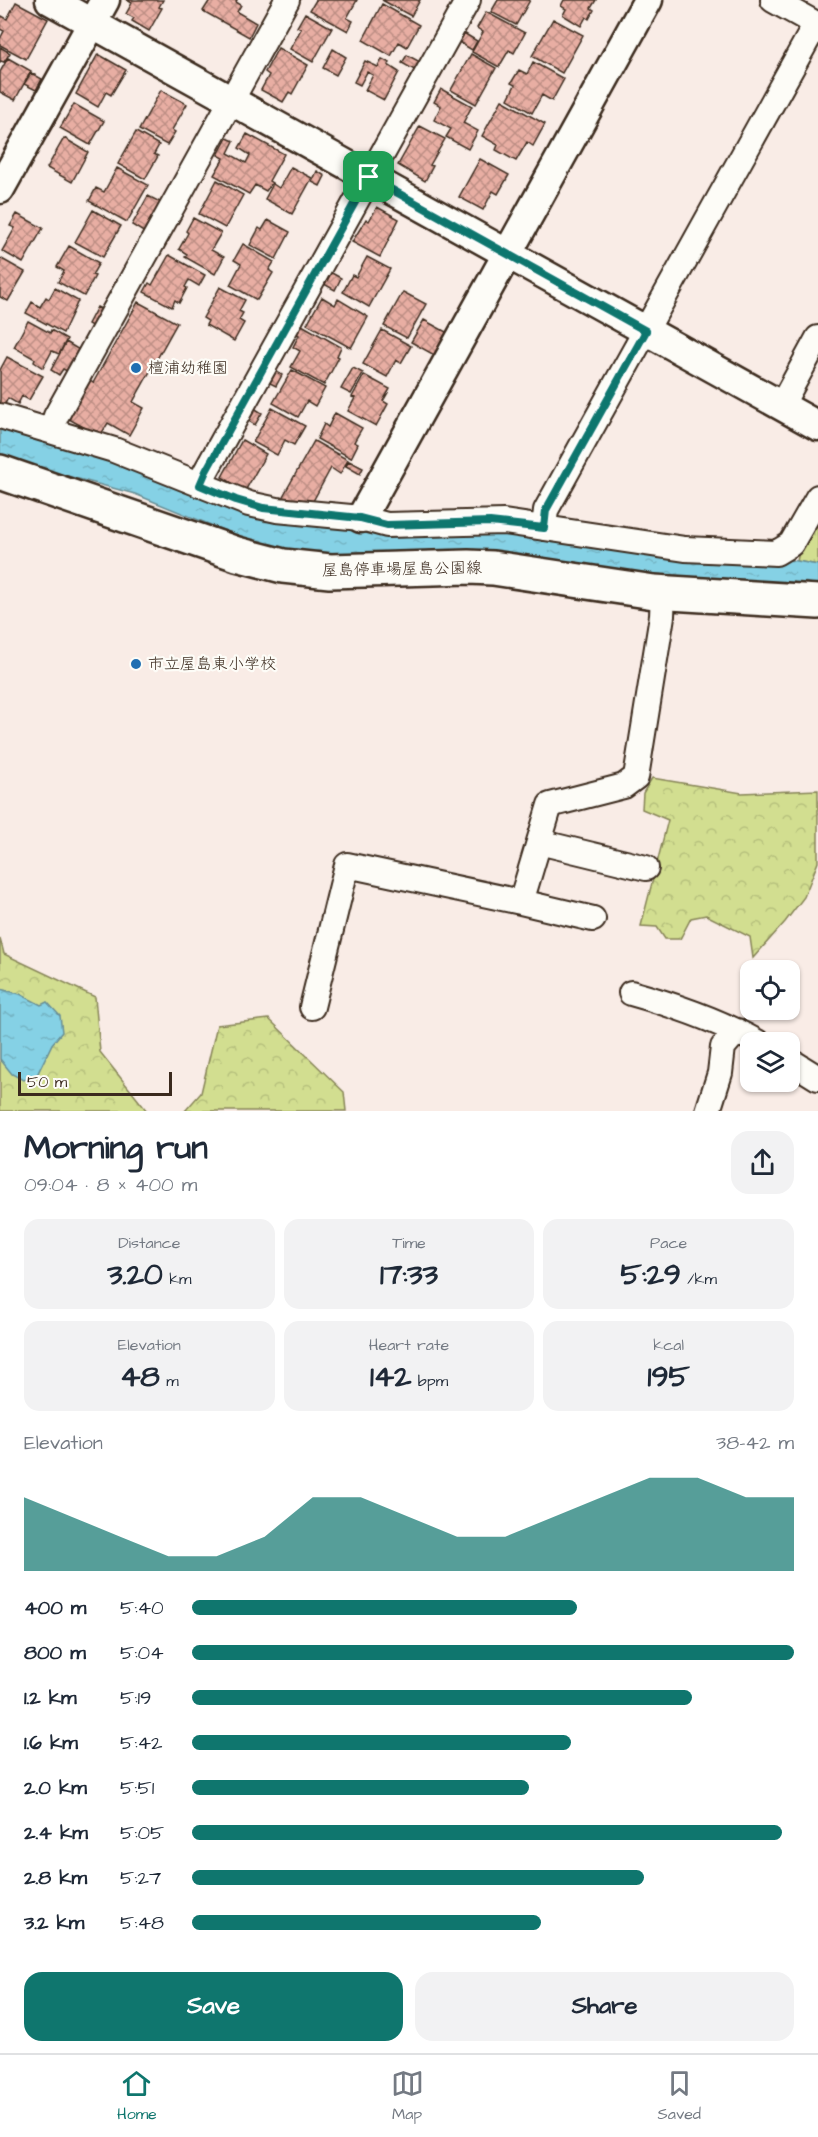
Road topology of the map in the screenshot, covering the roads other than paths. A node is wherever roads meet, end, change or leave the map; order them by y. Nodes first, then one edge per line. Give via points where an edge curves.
1 (50, 0) edge
2 (287, 0) edge
3 (468, 0) edge
4 (648, 0) edge
5 (772, 0) edge
6 (98, 12) edge
7 (817, 25) edge
8 (231, 101) junction
9 (369, 177) junction
10 (0, 189) edge
11 (507, 254) junction
12 (646, 331) junction
13 (818, 338) edge
14 (781, 406) junction
15 (0, 416) edge
16 (818, 426) edge
17 (51, 431) junction
18 (0, 472) edge
19 (200, 485) junction
20 (818, 496) edge
21 (360, 518) junction
22 (544, 528) junction
23 (663, 592) junction
24 (818, 602) edge
25 (539, 842) junction
26 (646, 868) dead end
27 (521, 902) junction
28 (593, 919) dead end
29 (631, 993) dead end
30 (312, 1007) dead end
31 (740, 1034) edge
32 (740, 1040) edge
33 (800, 1067) edge
34 (818, 1078) edge
35 (708, 1111) edge

1 - 6 street
2 - 8 street
3 - 9 street
4 - 11 street
5 - 7 street
6 - 8 street
6 - 10 street
7 - 12 street
8 - 9 street
8 - 17 street
9 - 11 street
9 - 19 street
11 - 12 street
11 - 21 street
12 - 14 street
12 - 22 street via 546,510
13 - 14 street
14 - 16 street
15 - 17 street
17 - 19 street via 124,454
18 - 23 main road, 屋島停車場屋島公園線 via 237,554 283,566 330,571 493,568
19 - 21 street via 263,508
20 - 22 street via 791,544 776,553 685,549
21 - 22 street via 387,525 490,522
23 - 24 main road, 屋島停車場屋島公園線
23 - 25 street via 636,777 624,786 550,805
25 - 26 street
25 - 27 street
27 - 28 street
27 - 30 street via 347,865
29 - 31 street via 667,1003
32 - 35 street via 723,1047 720,1073
33 - 34 street

